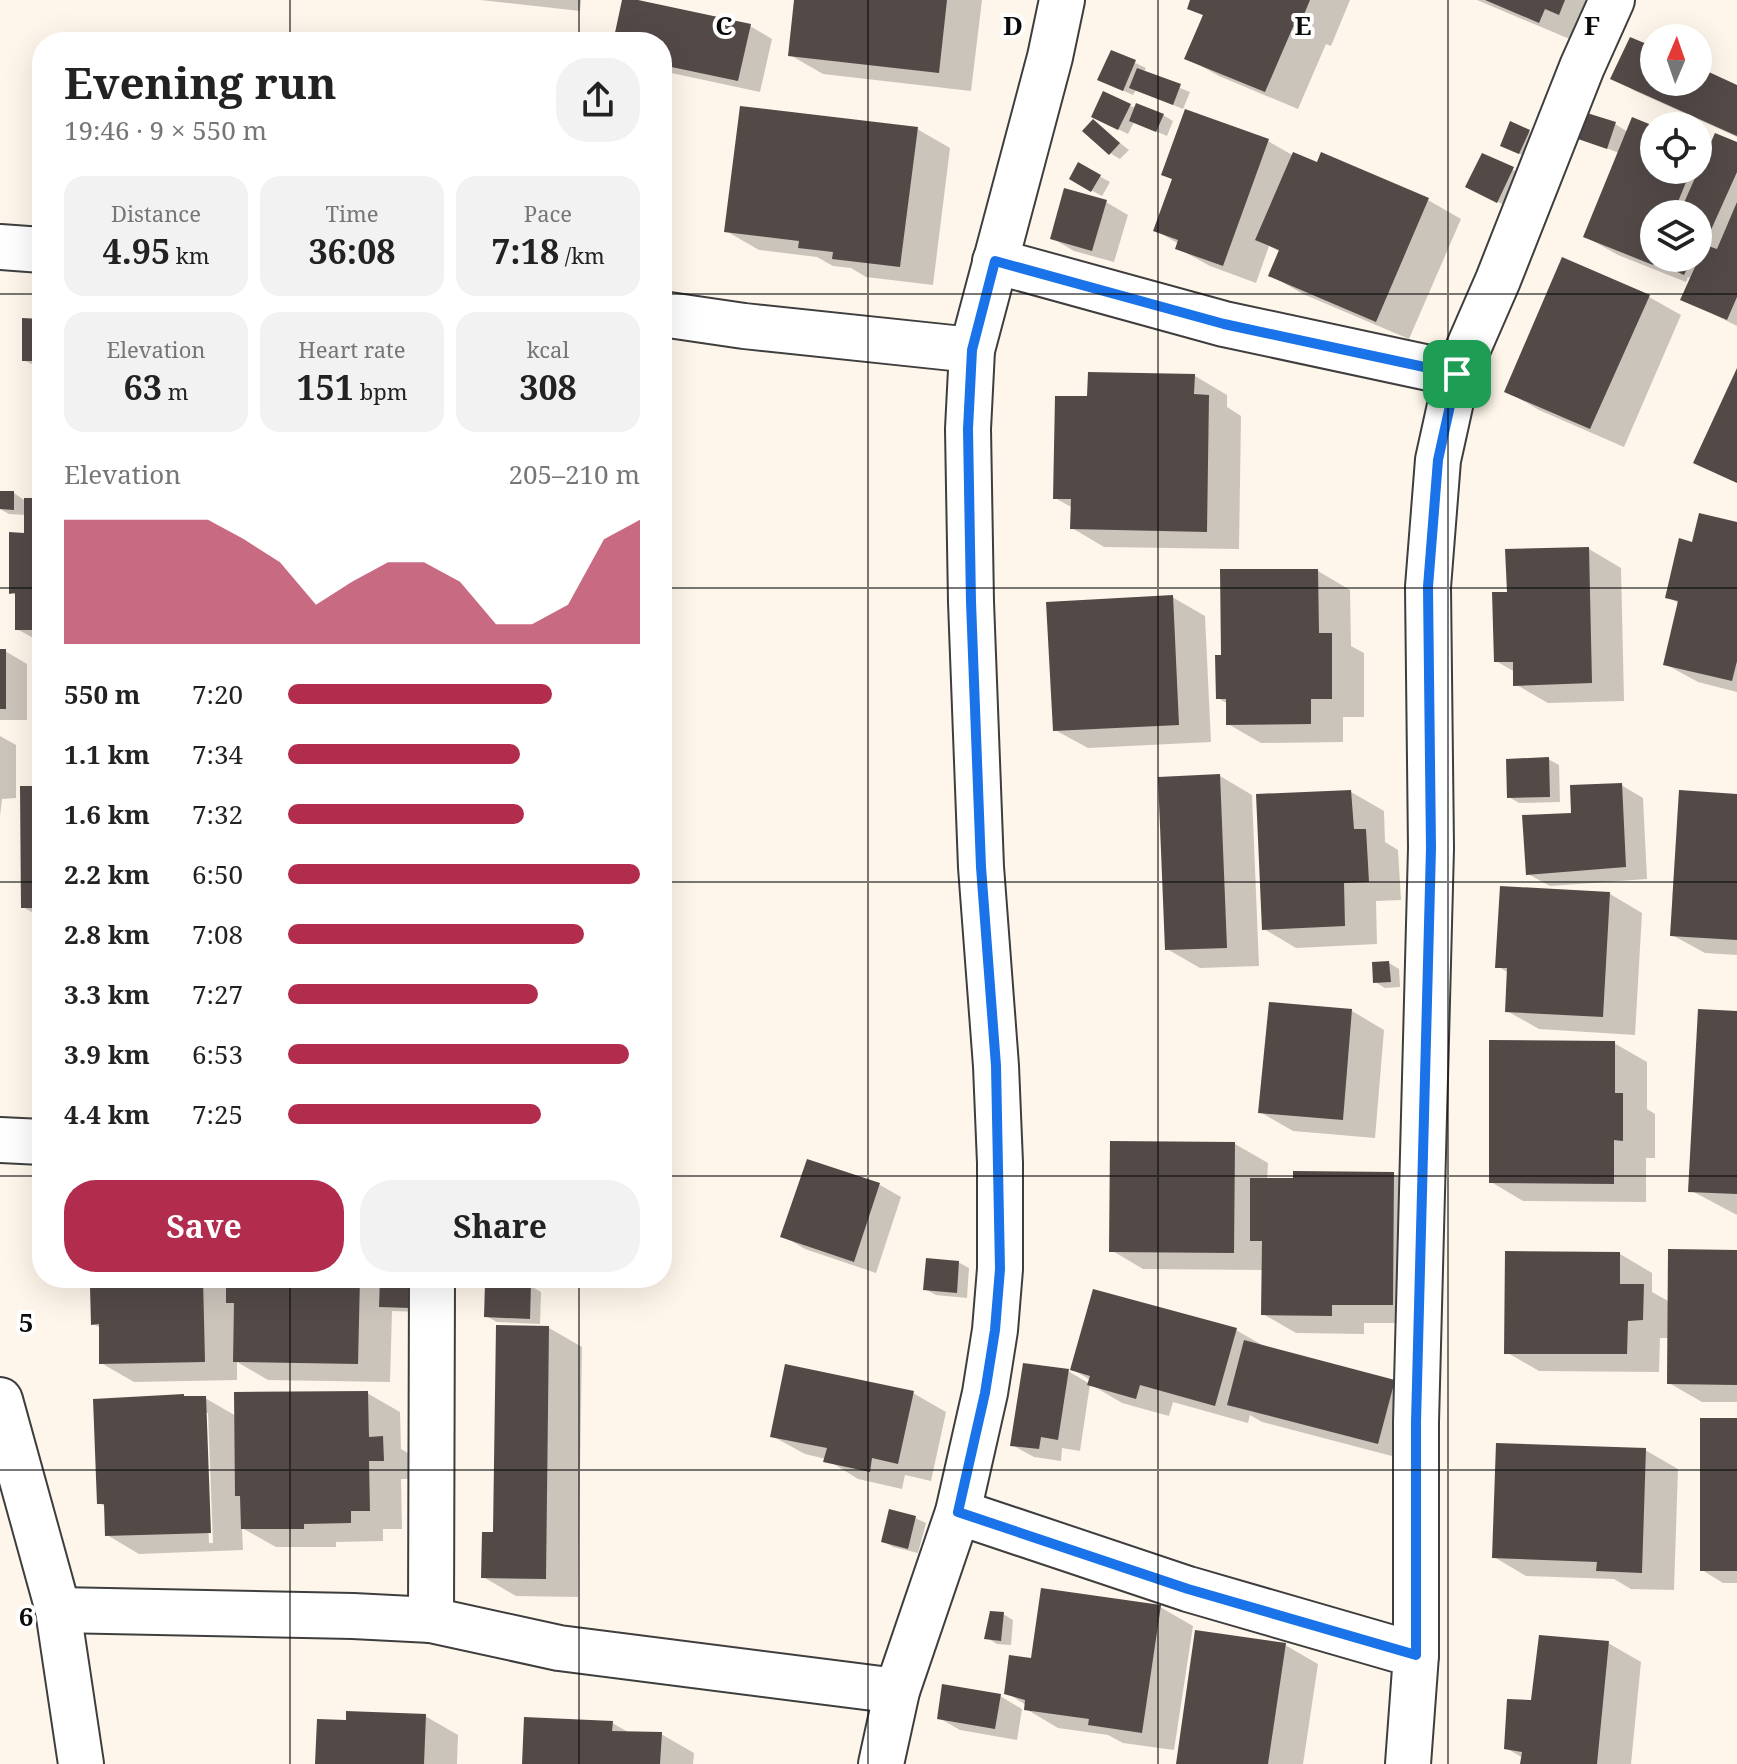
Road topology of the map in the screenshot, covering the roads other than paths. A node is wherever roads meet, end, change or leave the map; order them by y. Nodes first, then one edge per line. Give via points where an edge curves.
1 (1062, 0) edge
2 (1612, 0) edge
3 (0, 247) edge
4 (32, 249) edge
5 (995, 261) junction
6 (672, 315) edge
7 (972, 350) junction
8 (1457, 374) junction
9 (0, 1140) edge
10 (32, 1142) edge
11 (432, 1288) edge
12 (0, 1400) edge
13 (958, 1512) junction
14 (58, 1610) junction
15 (431, 1620) junction
16 (1416, 1655) junction
17 (897, 1691) junction
18 (81, 1764) edge
19 (881, 1764) edge
20 (1408, 1764) edge

1 - 5 street
2 - 8 street
3 - 4 street
5 - 7 street
5 - 8 street via 1224,324
6 - 7 street
7 - 13 street via 971,602 981,867 996,1066 1000,1256 985,1393
8 - 16 street via 1438,460 1428,587 1431,848 1416,1422
9 - 10 street
11 - 15 street
12 - 14 street
13 - 16 street via 1188,1589
13 - 17 street
14 - 15 street
14 - 18 street
15 - 17 street via 559,1648
16 - 20 street
17 - 19 street

